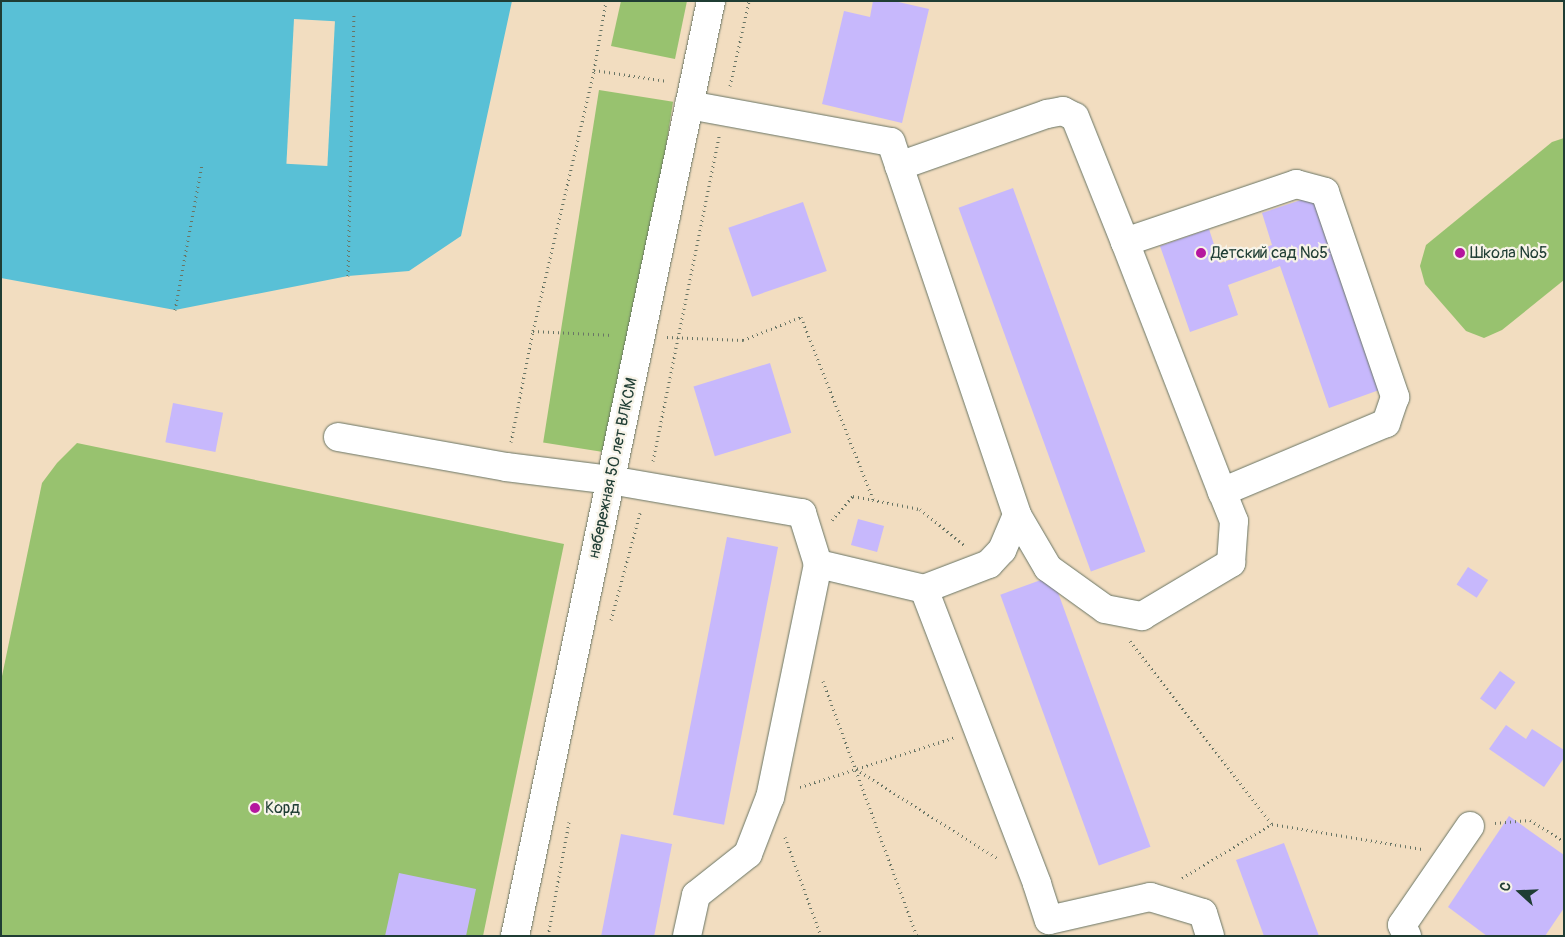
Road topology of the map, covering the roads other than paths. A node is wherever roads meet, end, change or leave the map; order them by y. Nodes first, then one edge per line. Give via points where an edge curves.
1 (711, 1) edge
2 (691, 95) junction
3 (899, 166) junction
4 (1125, 242) junction
5 (338, 437) dead end
6 (610, 480) junction
7 (1222, 492) junction
8 (1017, 515) junction
9 (814, 553) junction
10 (924, 588) junction
11 (1470, 826) road end
12 (515, 936) edge
13 (687, 936) edge
14 (1210, 936) edge
15 (1407, 936) edge

1 - 2 street, набережная 50 лет ВЛКСМ
2 - 3 street via 891,142
2 - 6 street, набережная 50 лет ВЛКСМ
3 - 4 street via 1047,114 1064,112 1075,117
3 - 8 street
4 - 7 street
4 - 7 street via 1296,184 1325,192 1395,397 1386,422
5 - 6 street via 506,467
6 - 9 street via 802,513
6 - 12 street, набережная 50 лет ВЛКСМ
7 - 8 street via 1234,521 1231,563 1142,616 1105,609 1048,568
8 - 10 street via 1002,550 989,564
9 - 10 street
9 - 13 street via 770,797 748,854 696,895
10 - 14 street via 1049,920 1150,897 1202,912
11 - 15 street via 1402,925

